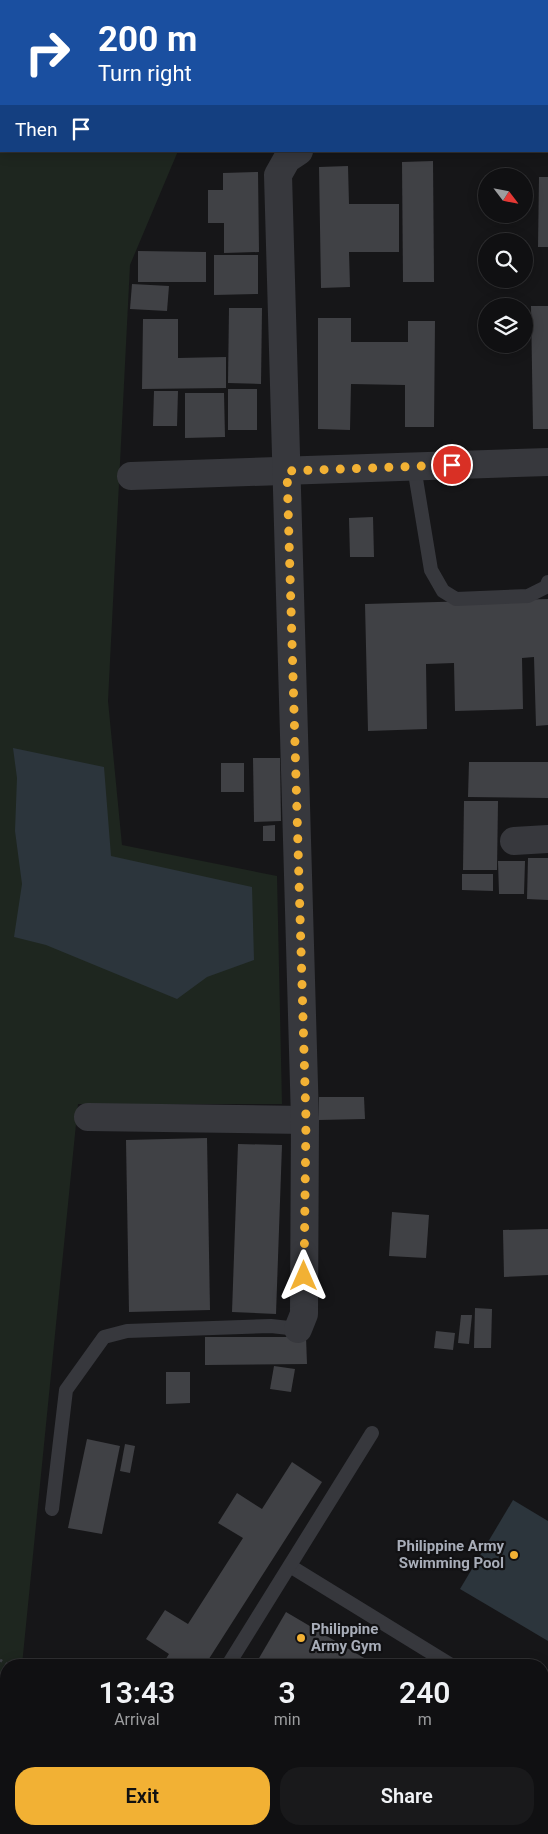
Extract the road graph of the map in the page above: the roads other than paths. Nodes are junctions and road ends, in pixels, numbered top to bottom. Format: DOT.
graph roads {
  1 [pos="298,152"];
  2 [pos="548,462"];
  3 [pos="414,467"];
  4 [pos="287,471"];
  5 [pos="131,476"];
  6 [pos="548,582"];
  7 [pos="548,839"];
  8 [pos="514,841"];
  9 [pos="88,1117"];
  10 [pos="306,1120"];
  11 [pos="298,1329"];
  12 [pos="372,1433"];
  13 [pos="52,1509"];
  14 [pos="290,1566"];
  15 [pos="232,1659"];
  16 [pos="441,1659"];
  1 -- 4 [label="street"];
  2 -- 3 [label="street"];
  3 -- 4 [label="street"];
  3 -- 6 [label="lane"];
  4 -- 5 [label="street"];
  4 -- 10 [label="street"];
  7 -- 8 [label="street"];
  9 -- 10 [label="street"];
  10 -- 11 [label="street"];
  11 -- 13 [label="lane"];
  12 -- 14 [label="lane"];
  14 -- 15 [label="lane"];
  14 -- 16 [label="lane"];
}
